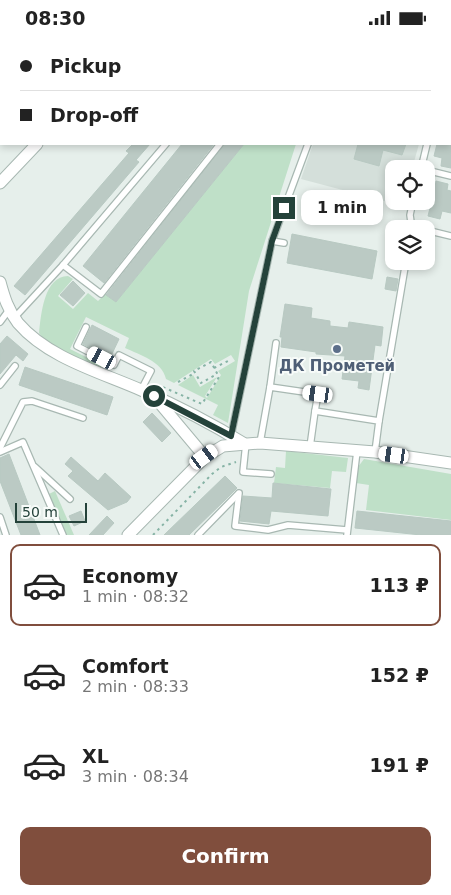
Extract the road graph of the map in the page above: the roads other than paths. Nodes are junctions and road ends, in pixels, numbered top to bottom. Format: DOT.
graph roads {
  1 [pos="36,145"];
  2 [pos="165,145"];
  3 [pos="219,145"];
  4 [pos="308,145"];
  5 [pos="427,145"];
  6 [pos="423,160"];
  7 [pos="435,173"];
  8 [pos="451,177"];
  9 [pos="0,183"];
  10 [pos="435,232"];
  11 [pos="451,236"];
  12 [pos="272,241"];
  13 [pos="284,243"];
  14 [pos="63,265"];
  15 [pos="404,270"];
  16 [pos="0,282"];
  17 [pos="12,313"];
  18 [pos="0,322"];
  19 [pos="86,327"];
  20 [pos="276,343"];
  21 [pos="15,366"];
  22 [pos="0,385"];
  23 [pos="270,387"];
  24 [pos="141,390"];
  25 [pos="156,391"];
  26 [pos="315,411"];
  27 [pos="83,418"];
  28 [pos="379,421"];
  29 [pos="231,436"];
  30 [pos="244,443"];
  31 [pos="260,443"];
  32 [pos="310,447"];
  33 [pos="0,450"];
  34 [pos="357,451"];
  35 [pos="375,452"];
  36 [pos="204,457"];
  37 [pos="451,463"];
  38 [pos="33,466"];
  39 [pos="271,473"];
  40 [pos="70,499"];
  41 [pos="0,517"];
  42 [pos="347,533"];
  43 [pos="6,535"];
  44 [pos="63,535"];
  45 [pos="129,535"];
  46 [pos="198,535"];
  1 -- 9 [label="street"];
  2 -- 14 [label="lane"];
  3 -- 14 [label="lane"];
  4 -- 12 [label="lane"];
  5 -- 6 [label="lane"];
  7 -- 8 [label="lane"];
  10 -- 11 [label="lane"];
  12 -- 13 [label="lane"];
  12 -- 29 [label="lane"];
  14 -- 17 [label="lane"];
  15 -- 28 [label="lane"];
  16 -- 17 [label="street"];
  17 -- 18 [label="lane"];
  17 -- 24 [label="street"];
  19 -- 24 [label="lane"];
  20 -- 23 [label="lane"];
  21 -- 22 [label="lane"];
  23 -- 26 [label="lane"];
  23 -- 31 [label="lane"];
  24 -- 25 [label="street"];
  25 -- 29 [label="street"];
  25 -- 36 [label="street"];
  26 -- 28 [label="lane"];
  26 -- 32 [label="lane"];
  27 -- 33 [label="lane"];
  28 -- 35 [label="lane"];
  29 -- 30 [label="street"];
  30 -- 31 [label="street"];
  30 -- 36 [label="street"];
  30 -- 39 [label="lane"];
  31 -- 32 [label="street"];
  32 -- 34 [label="street"];
  33 -- 38 [label="lane"];
  34 -- 35 [label="street"];
  34 -- 42 [label="lane"];
  35 -- 37 [label="street"];
  36 -- 45 [label="street"];
  38 -- 40 [label="lane"];
  38 -- 44 [label="lane"];
  41 -- 43 [label="lane"];
  42 -- 46 [label="lane"];
}
